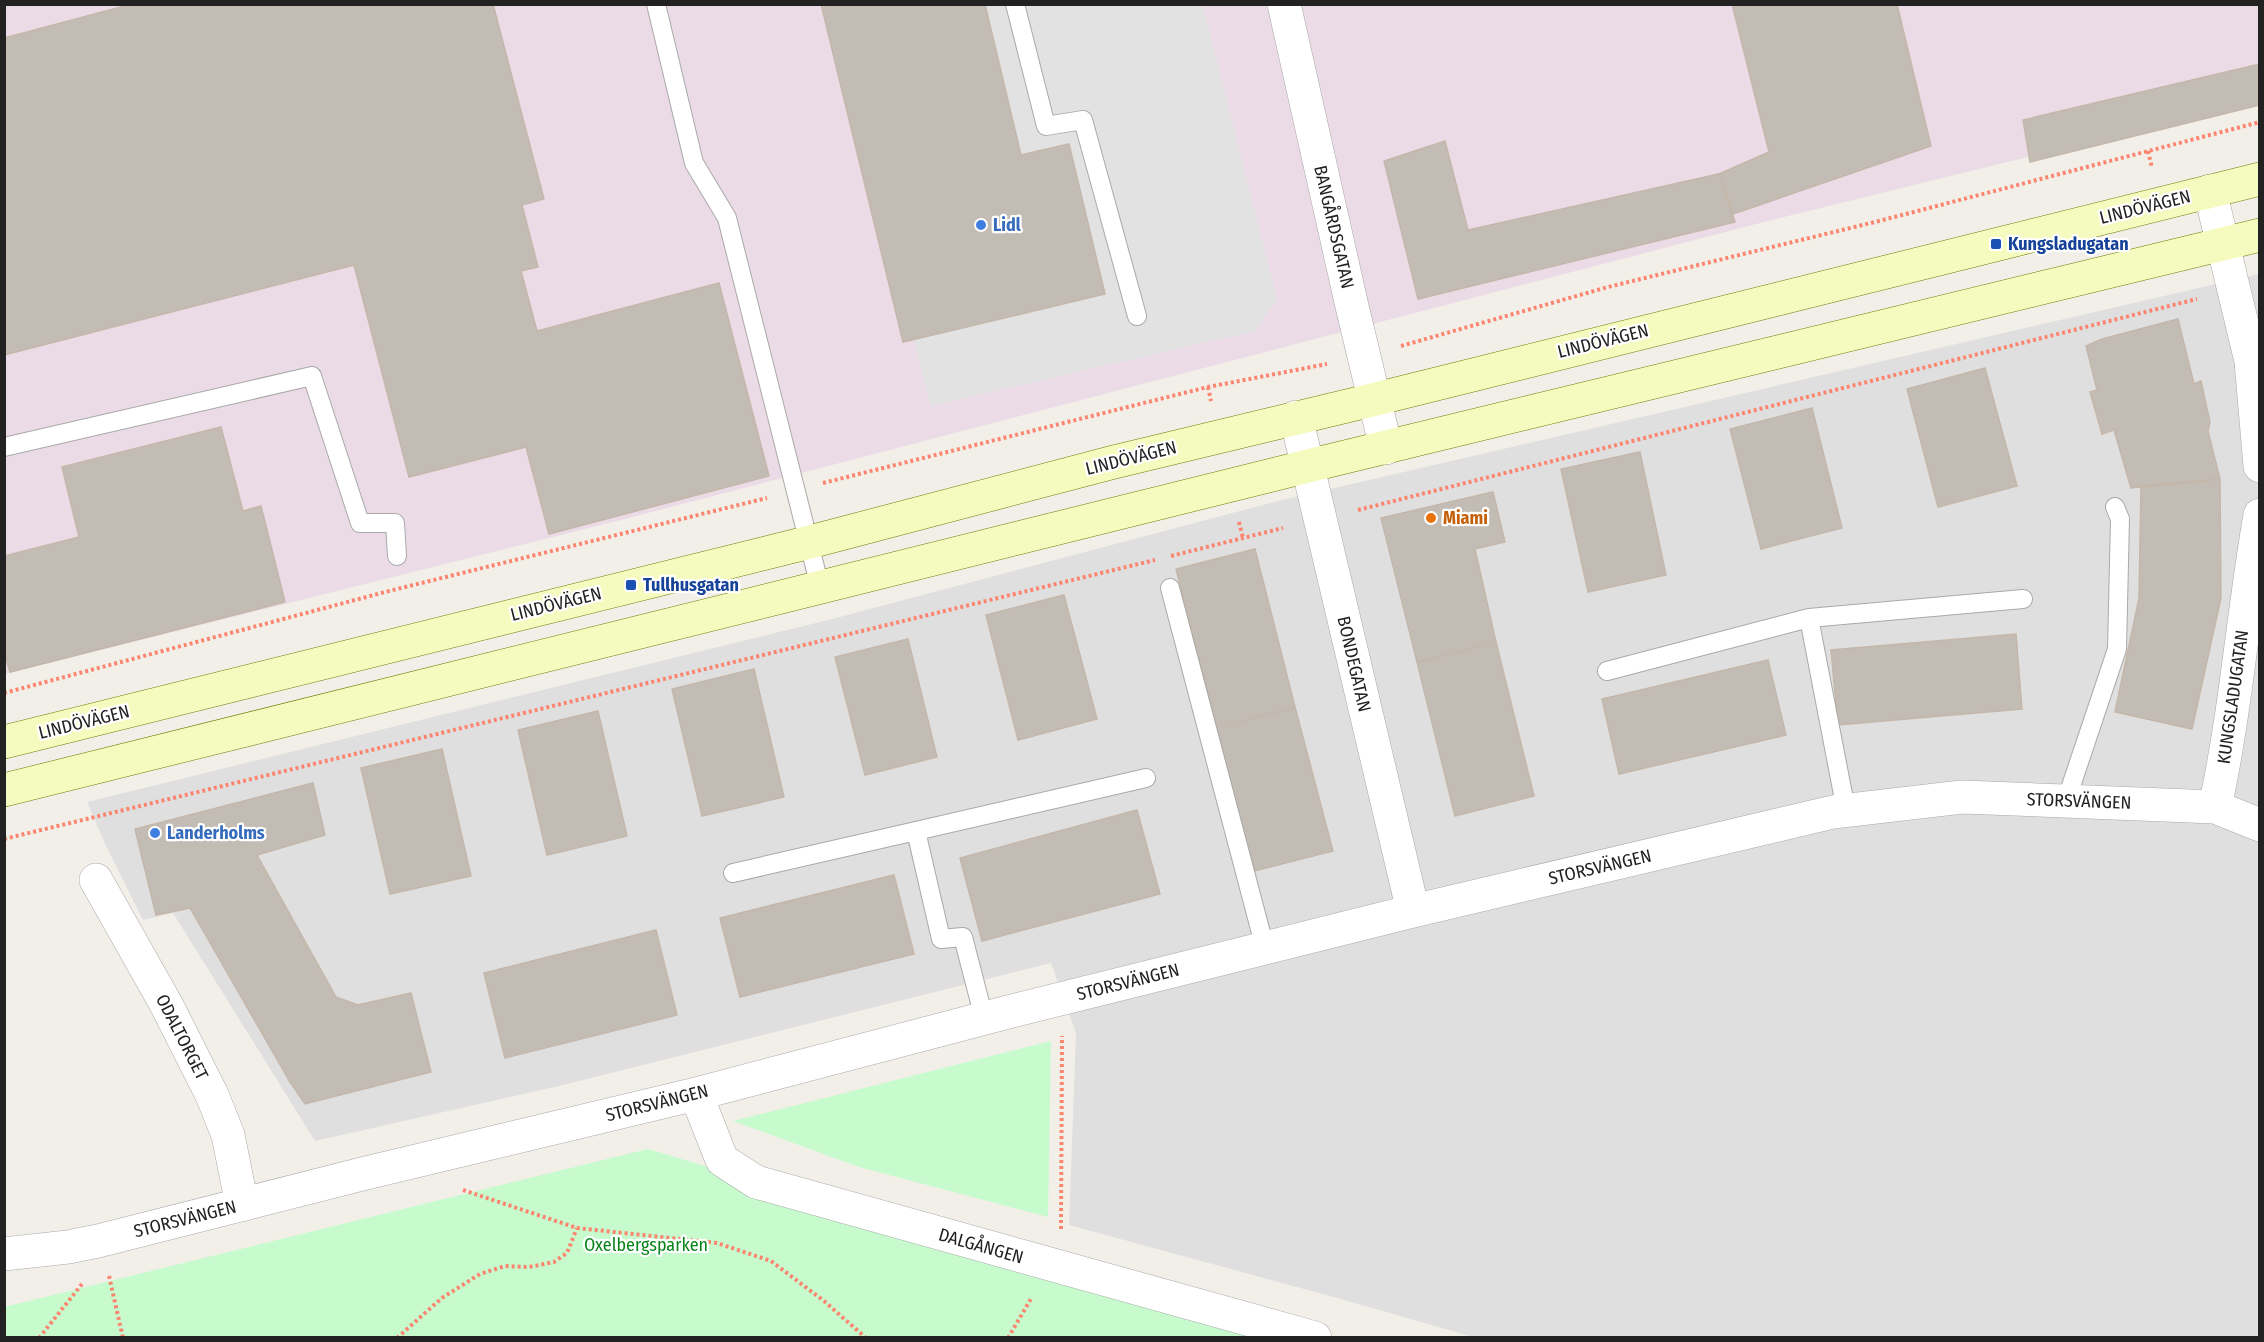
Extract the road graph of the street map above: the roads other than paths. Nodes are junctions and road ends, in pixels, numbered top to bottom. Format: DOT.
graph roads {
  1 [pos="656,4"];
  2 [pos="1014,4"];
  3 [pos="1284,4"];
  4 [pos="2259,178"];
  5 [pos="2210,191"];
  6 [pos="2259,235"];
  7 [pos="2223,244"];
  8 [pos="1137,316"];
  9 [pos="2257,394"];
  10 [pos="1376,399"];
  11 [pos="1296,417"];
  12 [pos="4,447"];
  13 [pos="1386,448"];
  14 [pos="1308,466"];
  15 [pos="2259,466"];
  16 [pos="2115,507"];
  17 [pos="2259,515"];
  18 [pos="810,542"];
  19 [pos="397,556"];
  20 [pos="820,587"];
  21 [pos="1170,588"];
  22 [pos="2023,599"];
  23 [pos="1809,618"];
  24 [pos="1606,671"];
  25 [pos="4,742"];
  26 [pos="1146,778"];
  27 [pos="4,790"];
  28 [pos="2066,801"];
  29 [pos="2215,807"];
  30 [pos="1846,810"];
  31 [pos="2259,825"];
  32 [pos="916,831"];
  33 [pos="733,873"];
  34 [pos="96,880"];
  35 [pos="1413,911"];
  36 [pos="1265,948"];
  37 [pos="984,1018"];
  38 [pos="696,1094"];
  39 [pos="242,1205"];
  40 [pos="4,1254"];
  41 [pos="1315,1338"];
  1 -- 18 [label="lane"];
  2 -- 8 [label="lane"];
  3 -- 10 [label="street, BANGÅRDSGATAN"];
  4 -- 5 [label="main road, LINDÖVÄGEN"];
  5 -- 7 [label="street"];
  5 -- 10 [label="main road, LINDÖVÄGEN"];
  6 -- 7 [label="main road"];
  7 -- 9 [label="street"];
  7 -- 13 [label="main road"];
  9 -- 15 [label="street"];
  10 -- 11 [label="main road, LINDÖVÄGEN"];
  10 -- 13 [label="street, BANGÅRDSGATAN"];
  11 -- 14 [label="street, BONDEGATAN"];
  11 -- 18 [label="main road, LINDÖVÄGEN"];
  12 -- 19 [label="lane"];
  13 -- 14 [label="main road"];
  14 -- 20 [label="main road"];
  14 -- 35 [label="street, BONDEGATAN"];
  16 -- 28 [label="lane"];
  17 -- 29 [label="street, KUNGSLADUGATAN"];
  18 -- 20 [label="lane"];
  18 -- 25 [label="main road, LINDÖVÄGEN"];
  20 -- 27 [label="main road"];
  21 -- 36 [label="lane"];
  22 -- 23 [label="lane"];
  23 -- 24 [label="lane"];
  23 -- 30 [label="lane"];
  26 -- 32 [label="lane"];
  28 -- 29 [label="street, STORSVÄNGEN"];
  28 -- 30 [label="street, STORSVÄNGEN"];
  29 -- 31 [label="street, STORSVÄNGEN"];
  30 -- 35 [label="street, STORSVÄNGEN"];
  32 -- 33 [label="lane"];
  32 -- 37 [label="lane"];
  34 -- 39 [label="street, ODALTORGET"];
  35 -- 36 [label="street, STORSVÄNGEN"];
  36 -- 37 [label="street, STORSVÄNGEN"];
  37 -- 38 [label="street, STORSVÄNGEN"];
  38 -- 39 [label="street, STORSVÄNGEN"];
  38 -- 41 [label="street, DALGÅNGEN"];
  39 -- 40 [label="street, STORSVÄNGEN"];
}
